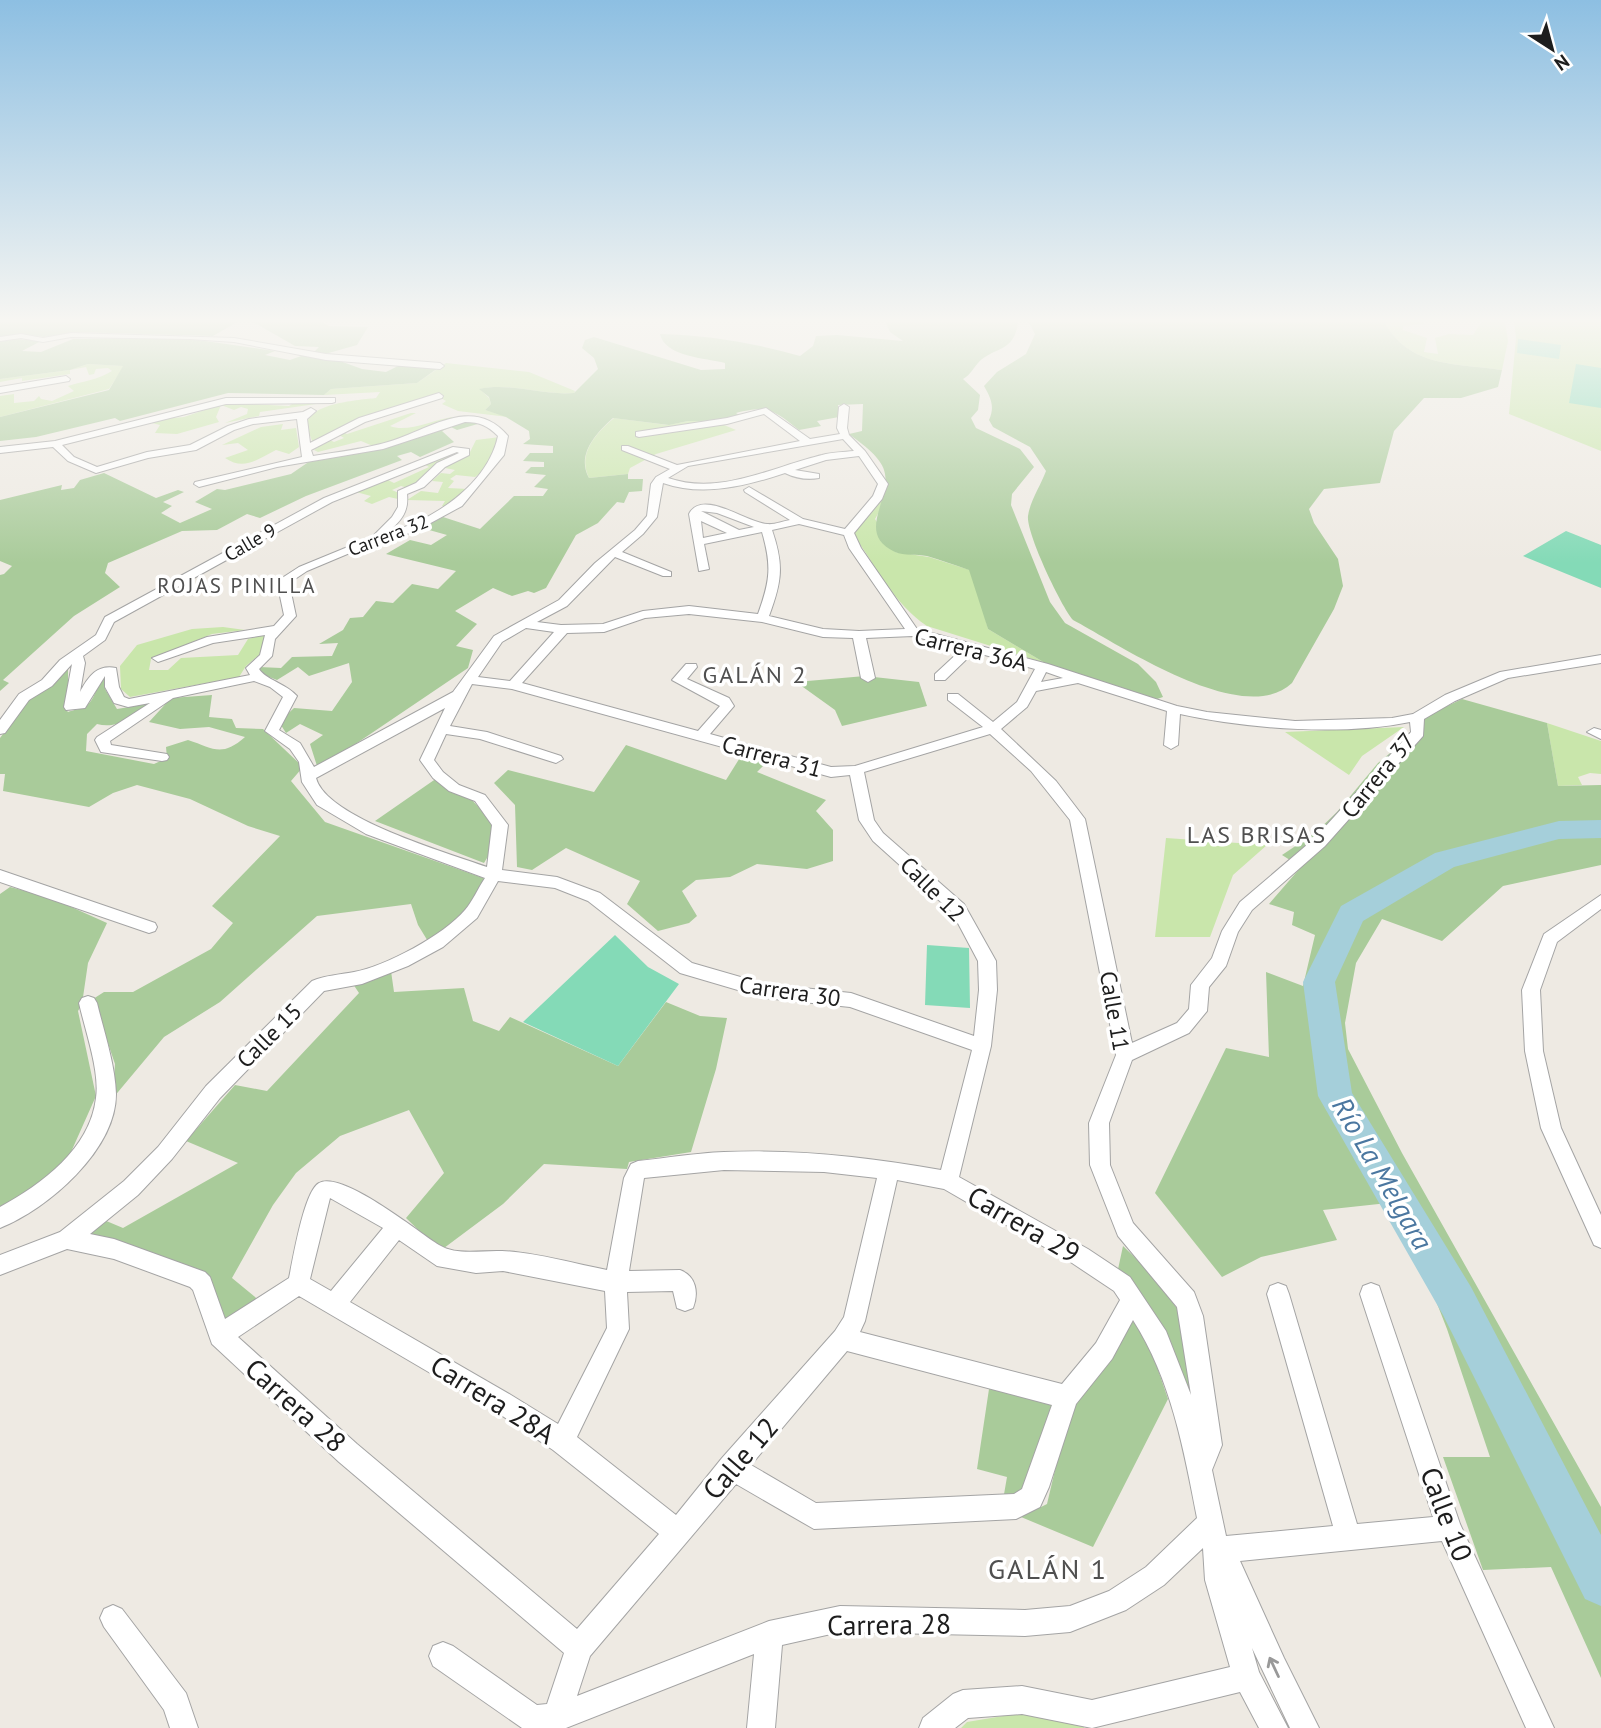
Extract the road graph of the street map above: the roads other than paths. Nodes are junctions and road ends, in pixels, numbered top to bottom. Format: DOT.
graph roads {
  1 [pos="223,402"];
  2 [pos="295,402"];
  3 [pos="421,402"];
  4 [pos="844,407"];
  5 [pos="305,415"];
  6 [pos="464,420"];
  7 [pos="410,425"];
  8 [pos="639,434"];
  9 [pos="845,436"];
  10 [pos="808,442"];
  11 [pos="55,444"];
  12 [pos="625,448"];
  13 [pos="0,450"];
  14 [pos="307,452"];
  15 [pos="862,453"];
  16 [pos="677,468"];
  17 [pos="787,470"];
  18 [pos="815,476"];
  19 [pos="660,479"];
  20 [pos="199,484"];
  21 [pos="748,490"];
  22 [pos="696,511"];
  23 [pos="799,521"];
  24 [pos="766,528"];
  25 [pos="739,534"];
  26 [pos="848,534"];
  27 [pos="372,540"];
  28 [pos="698,542"];
  29 [pos="614,553"];
  30 [pos="704,569"];
  31 [pos="667,574"];
  32 [pos="762,618"];
  33 [pos="522,624"];
  34 [pos="278,629"];
  35 [pos="561,629"];
  36 [pos="913,632"];
  37 [pos="859,635"];
  38 [pos="972,647"];
  39 [pos="76,654"];
  40 [pos="158,658"];
  41 [pos="1601,659"];
  42 [pos="691,667"];
  43 [pos="1043,667"];
  44 [pos="257,677"];
  45 [pos="940,677"];
  46 [pos="868,678"];
  47 [pos="1079,679"];
  48 [pos="471,680"];
  49 [pos="513,685"];
  50 [pos="1034,687"];
  51 [pos="171,695"];
  52 [pos="458,695"];
  53 [pos="953,697"];
  54 [pos="1174,709"];
  55 [pos="1417,717"];
  56 [pos="993,728"];
  57 [pos="442,729"];
  58 [pos="0,730"];
  59 [pos="700,737"];
  60 [pos="1171,745"];
  61 [pos="162,757"];
  62 [pos="556,759"];
  63 [pos="856,770"];
  64 [pos="307,776"];
  65 [pos="494,875"];
  66 [pos="4,882"];
  67 [pos="1601,901"];
  68 [pos="149,927"];
  69 [pos="88,1003"];
  70 [pos="982,1046"];
  71 [pos="1125,1055"];
  72 [pos="889,1170"];
  73 [pos="947,1181"];
  74 [pos="0,1218"];
  75 [pos="397,1227"];
  76 [pos="1601,1238"];
  77 [pos="67,1239"];
  78 [pos="0,1265"];
  79 [pos="616,1282"];
  80 [pos="298,1284"];
  81 [pos="1278,1294"];
  82 [pos="1371,1294"];
  83 [pos="1133,1298"];
  84 [pos="685,1300"];
  85 [pos="335,1304"];
  86 [pos="220,1336"];
  87 [pos="843,1339"];
  88 [pos="1066,1397"];
  89 [pos="562,1441"];
  90 [pos="732,1467"];
  91 [pos="1200,1470"];
  92 [pos="1449,1528"];
  93 [pos="677,1532"];
  94 [pos="1212,1537"];
  95 [pos="1349,1539"];
  96 [pos="113,1618"];
  97 [pos="769,1634"];
  98 [pos="579,1648"];
  99 [pos="443,1656"];
  100 [pos="1247,1676"];
  101 [pos="1092,1721"];
  102 [pos="554,1723"];
  103 [pos="184,1728"];
  104 [pos="761,1728"];
  105 [pos="933,1728"];
  106 [pos="1274,1728"];
  107 [pos="1305,1728"];
  108 [pos="1540,1728"];
  1 -- 11 [label="street"];
  2 -- 5 [label="street"];
  3 -- 14 [label="street"];
  4 -- 9 [label="street"];
  5 -- 11 [label="street"];
  5 -- 14 [label="street"];
  6 -- 7 [label="street"];
  6 -- 14 [label="street, Carrera 32"];
  6 -- 27 [label="street, Carrera 32"];
  8 -- 10 [label="street"];
  9 -- 10 [label="street"];
  9 -- 15 [label="street"];
  10 -- 16 [label="street"];
  11 -- 13 [label="street"];
  12 -- 16 [label="street"];
  14 -- 20 [label="street"];
  15 -- 17 [label="street"];
  15 -- 26 [label="street"];
  16 -- 19 [label="street"];
  17 -- 18 [label="street"];
  17 -- 19 [label="street"];
  19 -- 29 [label="street"];
  21 -- 23 [label="street"];
  22 -- 24 [label="street"];
  22 -- 25 [label="street"];
  22 -- 28 [label="street"];
  23 -- 24 [label="street"];
  23 -- 26 [label="street"];
  24 -- 25 [label="street"];
  24 -- 32 [label="street"];
  25 -- 28 [label="street"];
  26 -- 36 [label="street"];
  27 -- 34 [label="street, Carrera 32"];
  27 -- 39 [label="street, Calle 9"];
  28 -- 30 [label="street"];
  29 -- 31 [label="street"];
  29 -- 33 [label="street"];
  32 -- 35 [label="street, Carrera 36A"];
  32 -- 37 [label="street, Carrera 36A"];
  33 -- 35 [label="street, Carrera 36A"];
  33 -- 48 [label="street"];
  34 -- 40 [label="street"];
  34 -- 44 [label="street, Carrera 32"];
  35 -- 49 [label="street"];
  36 -- 37 [label="street, Carrera 36A"];
  36 -- 38 [label="street, Carrera 36A"];
  37 -- 46 [label="street"];
  38 -- 43 [label="street, Carrera 36A"];
  38 -- 45 [label="street"];
  39 -- 51 [label="street"];
  39 -- 58 [label="street, Calle 9"];
  41 -- 55 [label="street, Carrera 37"];
  42 -- 59 [label="street"];
  43 -- 47 [label="street, Carrera 36A"];
  43 -- 50 [label="street, Carrera 31"];
  44 -- 51 [label="street"];
  44 -- 64 [label="street"];
  47 -- 50 [label="street"];
  47 -- 54 [label="street, Carrera 36A"];
  48 -- 49 [label="street, Carrera 31"];
  48 -- 52 [label="street"];
  49 -- 59 [label="street, Carrera 31"];
  50 -- 56 [label="street, Carrera 31"];
  51 -- 61 [label="street"];
  52 -- 57 [label="street"];
  52 -- 64 [label="street"];
  53 -- 56 [label="street, Calle 11"];
  54 -- 55 [label="street, Carrera 36A"];
  54 -- 60 [label="street"];
  55 -- 71 [label="street, Carrera 37"];
  56 -- 63 [label="street, Carrera 31"];
  56 -- 71 [label="street, Calle 11"];
  57 -- 62 [label="street"];
  57 -- 65 [label="street"];
  59 -- 63 [label="street, Carrera 31"];
  63 -- 70 [label="street, Calle 12"];
  64 -- 65 [label="street, Carrera 30"];
  65 -- 70 [label="street, Carrera 30"];
  65 -- 77 [label="street, Calle 15"];
  66 -- 68 [label="street"];
  67 -- 76 [label="street"];
  69 -- 74 [label="street"];
  70 -- 73 [label="street, Calle 12"];
  71 -- 91 [label="street, Calle 11"];
  72 -- 73 [label="street, Carrera 29"];
  72 -- 79 [label="street, Carrera 29"];
  72 -- 87 [label="street, Calle 12"];
  73 -- 83 [label="street, Carrera 29"];
  75 -- 79 [label="street"];
  75 -- 80 [label="street"];
  75 -- 85 [label="street"];
  77 -- 78 [label="street"];
  77 -- 86 [label="street, Carrera 28"];
  79 -- 84 [label="street"];
  79 -- 89 [label="street"];
  80 -- 85 [label="street, Carrera 28A"];
  80 -- 86 [label="street"];
  81 -- 95 [label="street"];
  82 -- 92 [label="street, Calle 10"];
  83 -- 88 [label="street"];
  83 -- 91 [label="street, Carrera 29"];
  85 -- 89 [label="street, Carrera 28A"];
  86 -- 98 [label="street, Carrera 28"];
  87 -- 88 [label="street"];
  87 -- 90 [label="street, Calle 12"];
  88 -- 90 [label="street"];
  89 -- 93 [label="street, Carrera 28A"];
  90 -- 93 [label="street, Calle 12"];
  91 -- 94 [label="street, Carrera 29"];
  92 -- 95 [label="street"];
  92 -- 108 [label="street, Calle 10"];
  93 -- 98 [label="street, Calle 12"];
  94 -- 95 [label="street"];
  94 -- 97 [label="street, Carrera 28"];
  94 -- 100 [label="street"];
  107 -- 94 [label="street, one-way"];
  96 -- 103 [label="street"];
  97 -- 102 [label="street, Carrera 28"];
  97 -- 104 [label="street"];
  98 -- 102 [label="street, Calle 12"];
  99 -- 102 [label="street"];
  100 -- 101 [label="street"];
  100 -- 106 [label="street"];
  101 -- 105 [label="street"];
}
